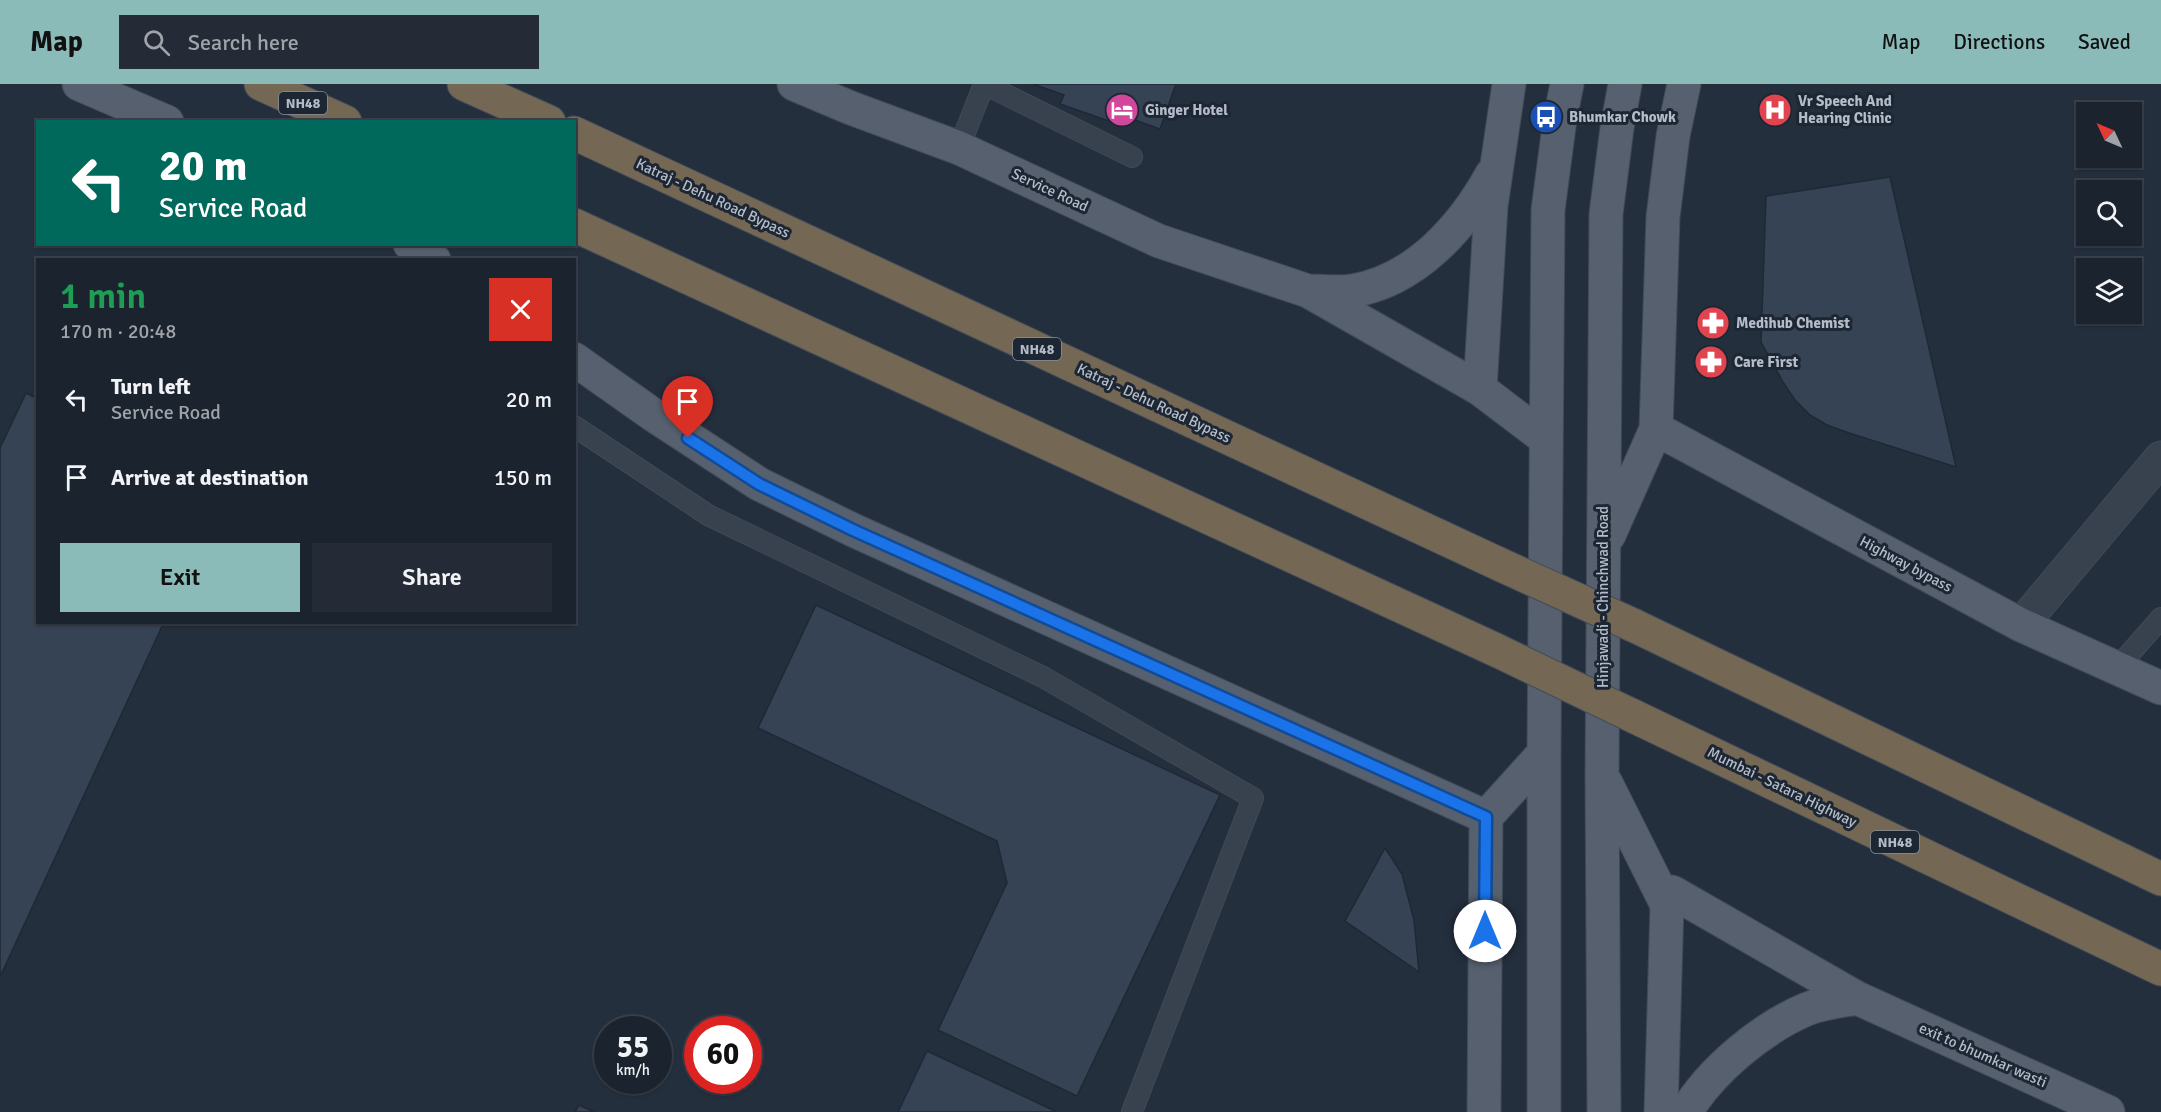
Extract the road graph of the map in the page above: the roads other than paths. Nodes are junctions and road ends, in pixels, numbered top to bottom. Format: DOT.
graph roads {
  1 [pos="79,84"];
  2 [pos="261,84"];
  3 [pos="464,84"];
  4 [pos="794,84"];
  5 [pos="984,84"];
  6 [pos="1509,84"];
  7 [pos="1567,84"];
  8 [pos="1625,84"];
  9 [pos="1684,84"];
  10 [pos="162,120"];
  11 [pos="341,120"];
  12 [pos="545,120"];
  13 [pos="576,135"];
  14 [pos="959,148"];
  15 [pos="1132,157"];
  16 [pos="1497,165"];
  17 [pos="576,226"];
  18 [pos="413,246"];
  19 [pos="431,258"];
  20 [pos="1308,291"];
  21 [pos="576,360"];
  22 [pos="1480,389"];
  23 [pos="576,427"];
  24 [pos="1656,429"];
  25 [pos="1546,439"];
  26 [pos="2161,458"];
  27 [pos="1604,546"];
  28 [pos="2161,618"];
  29 [pos="2021,625"];
  30 [pos="2117,668"];
  31 [pos="2161,688"];
  32 [pos="1544,753"];
  33 [pos="1602,776"];
  34 [pos="1486,817"];
  35 [pos="2161,879"];
  36 [pos="1672,892"];
  37 [pos="2161,969"];
  38 [pos="1857,998"];
  39 [pos="1132,1112"];
  40 [pos="1484,1112"];
  41 [pos="1544,1112"];
  42 [pos="1604,1112"];
  43 [pos="1661,1112"];
  44 [pos="1686,1112"];
  45 [pos="2108,1112"];
  1 -- 10 [label="main road"];
  2 -- 11 [label="highway, NH48"];
  3 -- 12 [label="highway"];
  4 -- 14 [label="main road, Service Road"];
  5 -- 14 [label="lane"];
  5 -- 15 [label="lane"];
  6 -- 16 [label="main road"];
  7 -- 25 [label="main road"];
  8 -- 27 [label="main road, Hinjawadi - Chinchwad Road"];
  9 -- 24 [label="main road"];
  13 -- 35 [label="highway, Katraj - Dehu Road Bypass / NH48, bridge"];
  14 -- 20 [label="main road, Service Road"];
  16 -- 20 [label="main road"];
  16 -- 22 [label="main road"];
  17 -- 37 [label="highway, Mumbai - Satara Highway / NH48, bridge"];
  18 -- 19 [label="main road"];
  20 -- 22 [label="main road"];
  21 -- 34 [label="main road"];
  22 -- 25 [label="main road"];
  23 -- 39 [label="lane"];
  24 -- 27 [label="main road"];
  24 -- 29 [label="main road, Highway bypass"];
  25 -- 32 [label="main road"];
  26 -- 29 [label="street"];
  27 -- 33 [label="main road, Hinjawadi - Chinchwad Road"];
  28 -- 30 [label="lane"];
  29 -- 30 [label="main road, Highway bypass"];
  30 -- 31 [label="main road, Highway bypass"];
  32 -- 34 [label="main road"];
  32 -- 41 [label="main road"];
  33 -- 42 [label="main road, Hinjawadi - Chinchwad Road"];
  33 -- 43 [label="main road"];
  34 -- 40 [label="main road"];
  36 -- 38 [label="main road, exit to bhumkar wasti"];
  38 -- 44 [label="main road"];
  38 -- 45 [label="main road, exit to bhumkar wasti"];
}
